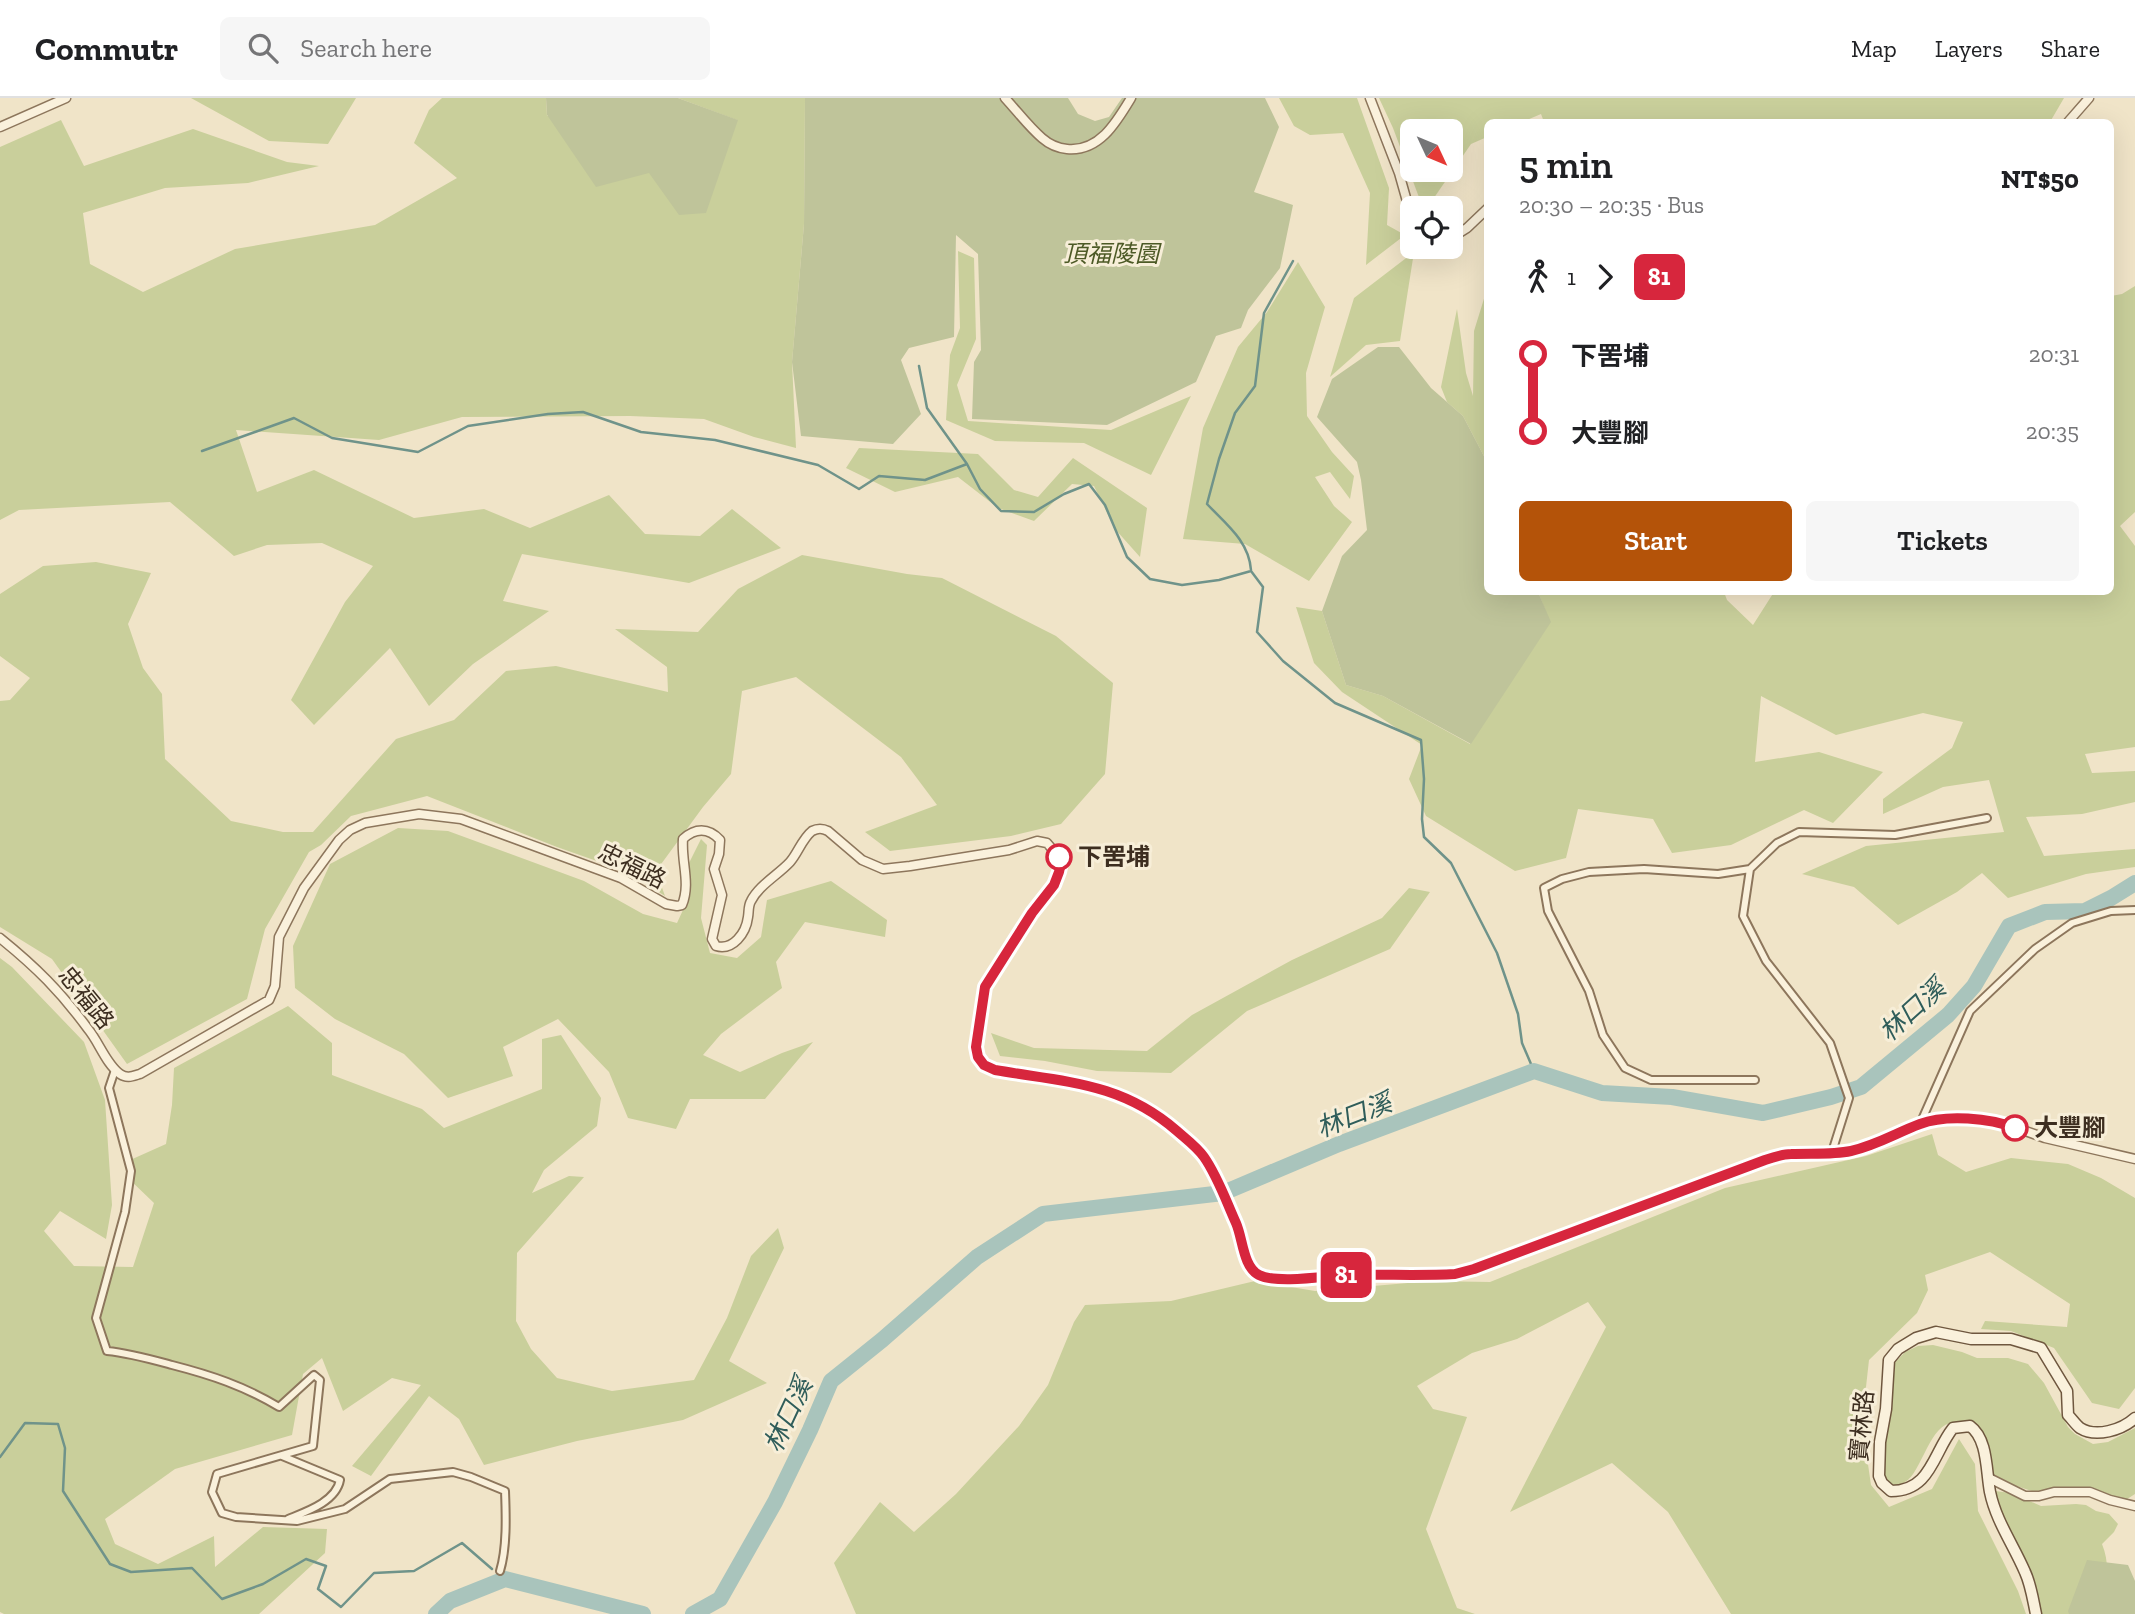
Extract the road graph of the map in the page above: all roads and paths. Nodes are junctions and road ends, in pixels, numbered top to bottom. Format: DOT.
graph roads {
  1 [pos="66,98"];
  2 [pos="1005,98"];
  3 [pos="1130,98"];
  4 [pos="1370,98"];
  5 [pos="2089,98"];
  6 [pos="2071,119"];
  7 [pos="0,127"];
  8 [pos="1406,196"];
  9 [pos="1484,212"];
  10 [pos="1463,230"];
  11 [pos="1987,818"];
  12 [pos="1750,869"];
  13 [pos="2135,911"];
  14 [pos="0,938"];
  15 [pos="115,1070"];
  16 [pos="1755,1080"];
  17 [pos="1920,1124"];
  18 [pos="1832,1152"];
  19 [pos="2135,1159"];
  20 [pos="2135,1418"];
  21 [pos="282,1456"];
  22 [pos="1989,1478"];
  23 [pos="2135,1506"];
  24 [pos="287,1520"];
  25 [pos="500,1572"];
  26 [pos="2036,1614"];
  1 -- 7 [label="street"];
  2 -- 3 [label="street"];
  4 -- 8 [label="street"];
  5 -- 6 [label="street"];
  9 -- 10 [label="street"];
  11 -- 12 [label="street"];
  12 -- 16 [label="street"];
  12 -- 18 [label="street"];
  13 -- 17 [label="street"];
  14 -- 15 [label="street, 忠福路"];
  15 -- 18 [label="street, 忠福路"];
  15 -- 21 [label="street"];
  17 -- 18 [label="street"];
  17 -- 19 [label="street"];
  20 -- 22 [label="main road, 寶林路"];
  21 -- 24 [label="street"];
  21 -- 24 [label="street"];
  22 -- 23 [label="street"];
  22 -- 26 [label="main road, 寶林路"];
  24 -- 25 [label="street"];
}
